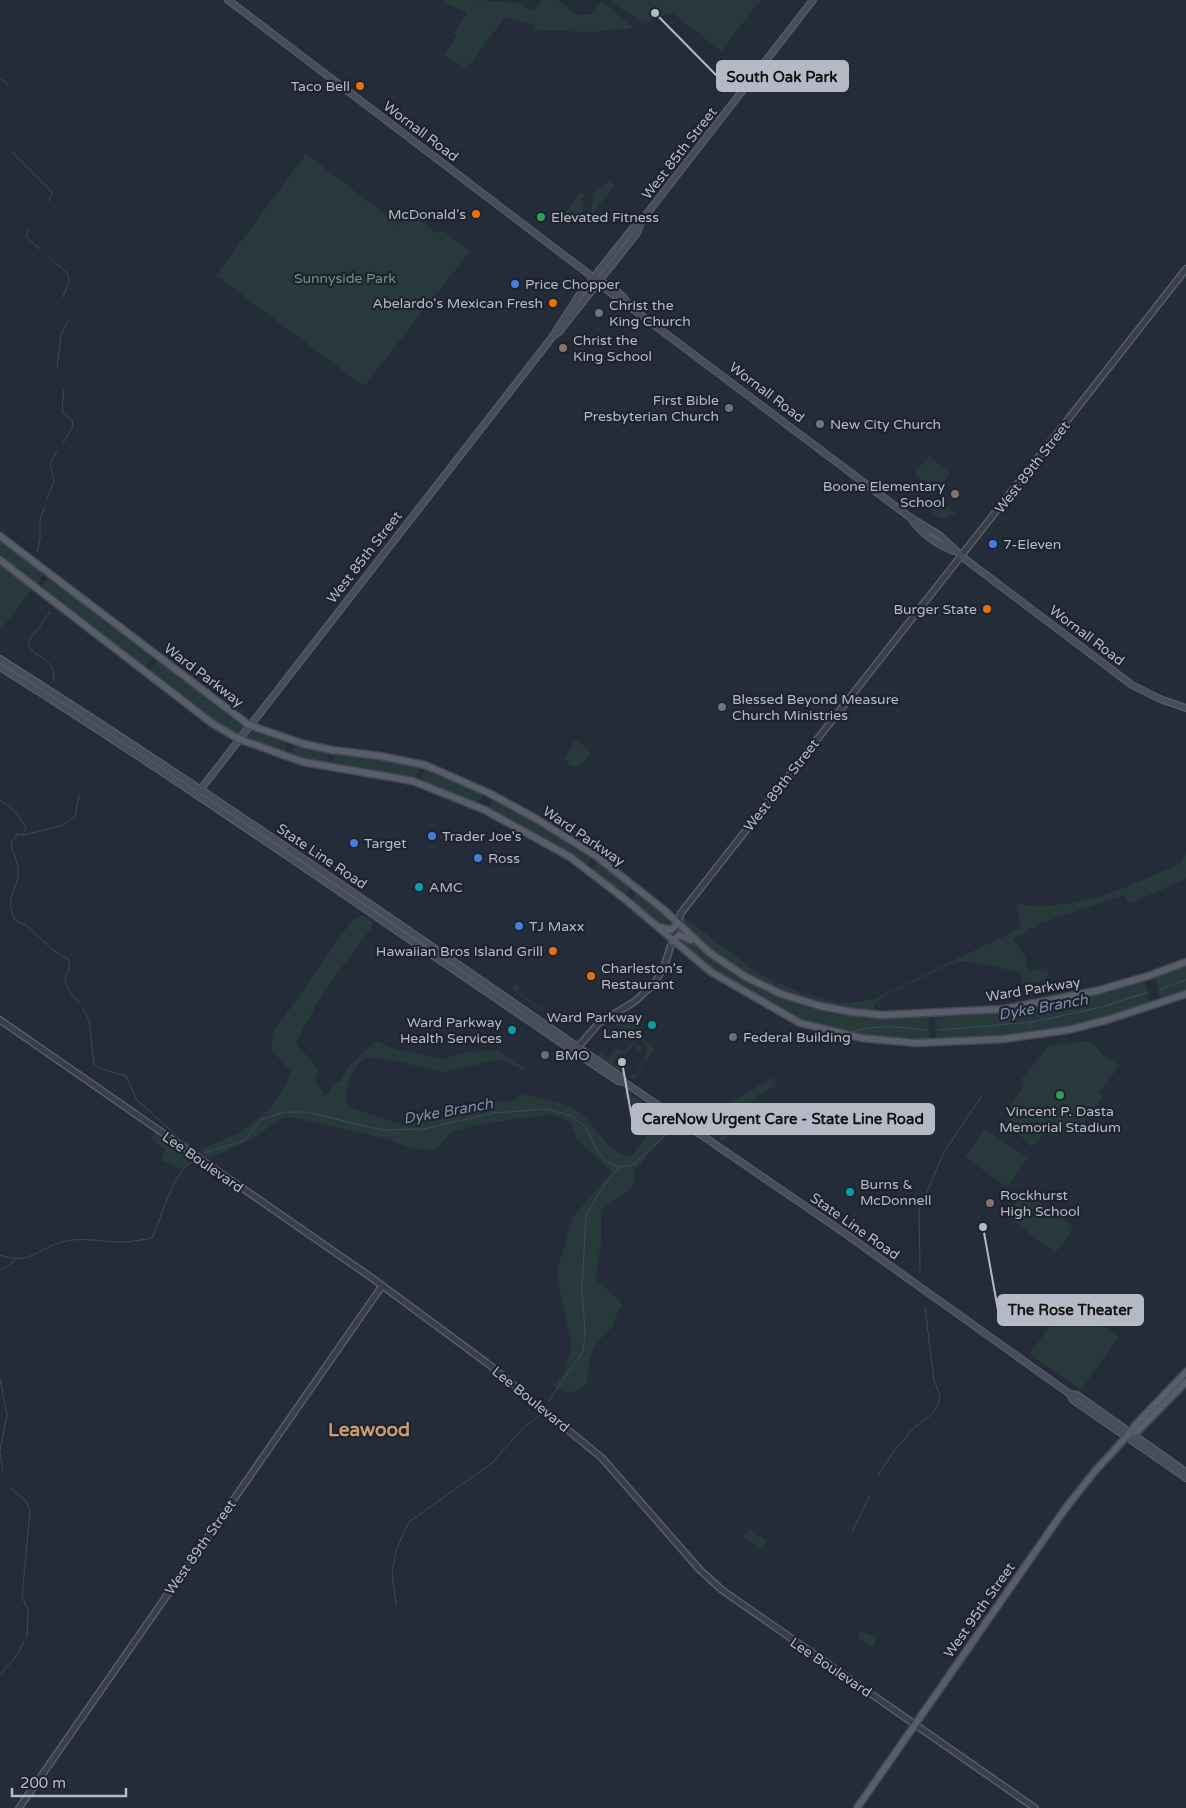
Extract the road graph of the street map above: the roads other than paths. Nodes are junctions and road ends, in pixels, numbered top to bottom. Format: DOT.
graph roads {
  1 [pos="228,0"];
  2 [pos="813,0"];
  3 [pos="1186,270"];
  4 [pos="596,280"];
  5 [pos="0,536"];
  6 [pos="958,553"];
  7 [pos="0,560"];
  8 [pos="0,659"];
  9 [pos="0,667"];
  10 [pos="1186,708"];
  11 [pos="250,725"];
  12 [pos="239,739"];
  13 [pos="199,792"];
  14 [pos="678,923"];
  15 [pos="658,927"];
  16 [pos="672,942"];
  17 [pos="710,953"];
  18 [pos="1186,962"];
  19 [pos="1186,994"];
  20 [pos="0,1020"];
  21 [pos="578,1047"];
  22 [pos="624,1082"];
  23 [pos="382,1286"];
  24 [pos="1186,1372"];
  25 [pos="1186,1382"];
  26 [pos="1146,1422"];
  27 [pos="1128,1435"];
  28 [pos="1144,1443"];
  29 [pos="1186,1472"];
  30 [pos="1186,1478"];
  31 [pos="914,1724"];
  32 [pos="20,1808"];
  33 [pos="857,1808"];
  34 [pos="1035,1808"];
  1 -- 4 [label="main road, Wornall Road"];
  2 -- 4 [label="main road, West 85th Street"];
  3 -- 6 [label="street, West 89th Street"];
  4 -- 6 [label="main road, Wornall Road"];
  4 -- 11 [label="main road, West 85th Street"];
  5 -- 11 [label="main road, Ward Parkway"];
  6 -- 10 [label="main road, Wornall Road"];
  6 -- 14 [label="street, West 89th Street"];
  7 -- 12 [label="main road, Ward Parkway"];
  8 -- 13 [label="main road, State Line Road"];
  9 -- 13 [label="main road, State Line Road"];
  11 -- 12 [label="main road, West 85th Street"];
  11 -- 14 [label="main road, Ward Parkway"];
  12 -- 13 [label="main road, West 85th Street"];
  12 -- 15 [label="main road, Ward Parkway"];
  13 -- 21 [label="main road, State Line Road"];
  13 -- 22 [label="main road, State Line Road"];
  14 -- 15 [label="main road"];
  14 -- 16 [label="street, West 89th Street"];
  14 -- 17 [label="main road, Ward Parkway"];
  15 -- 16 [label="main road, Ward Parkway"];
  16 -- 17 [label="main road"];
  16 -- 19 [label="main road, Ward Parkway"];
  16 -- 21 [label="street, West 89th Street"];
  17 -- 18 [label="main road, Ward Parkway"];
  20 -- 23 [label="street, Lee Boulevard"];
  21 -- 22 [label="main road, State Line Road"];
  22 -- 27 [label="main road, State Line Road"];
  23 -- 31 [label="street, Lee Boulevard"];
  23 -- 32 [label="street, West 89th Street"];
  24 -- 27 [label="main road"];
  25 -- 26 [label="main road"];
  26 -- 27 [label="main road"];
  26 -- 28 [label="main road"];
  27 -- 28 [label="main road, State Line Road"];
  27 -- 30 [label="main road, State Line Road"];
  27 -- 31 [label="main road, West 95th Street"];
  28 -- 29 [label="main road, State Line Road"];
  31 -- 33 [label="main road, West 95th Street"];
  31 -- 34 [label="street, Lee Boulevard"];
}
